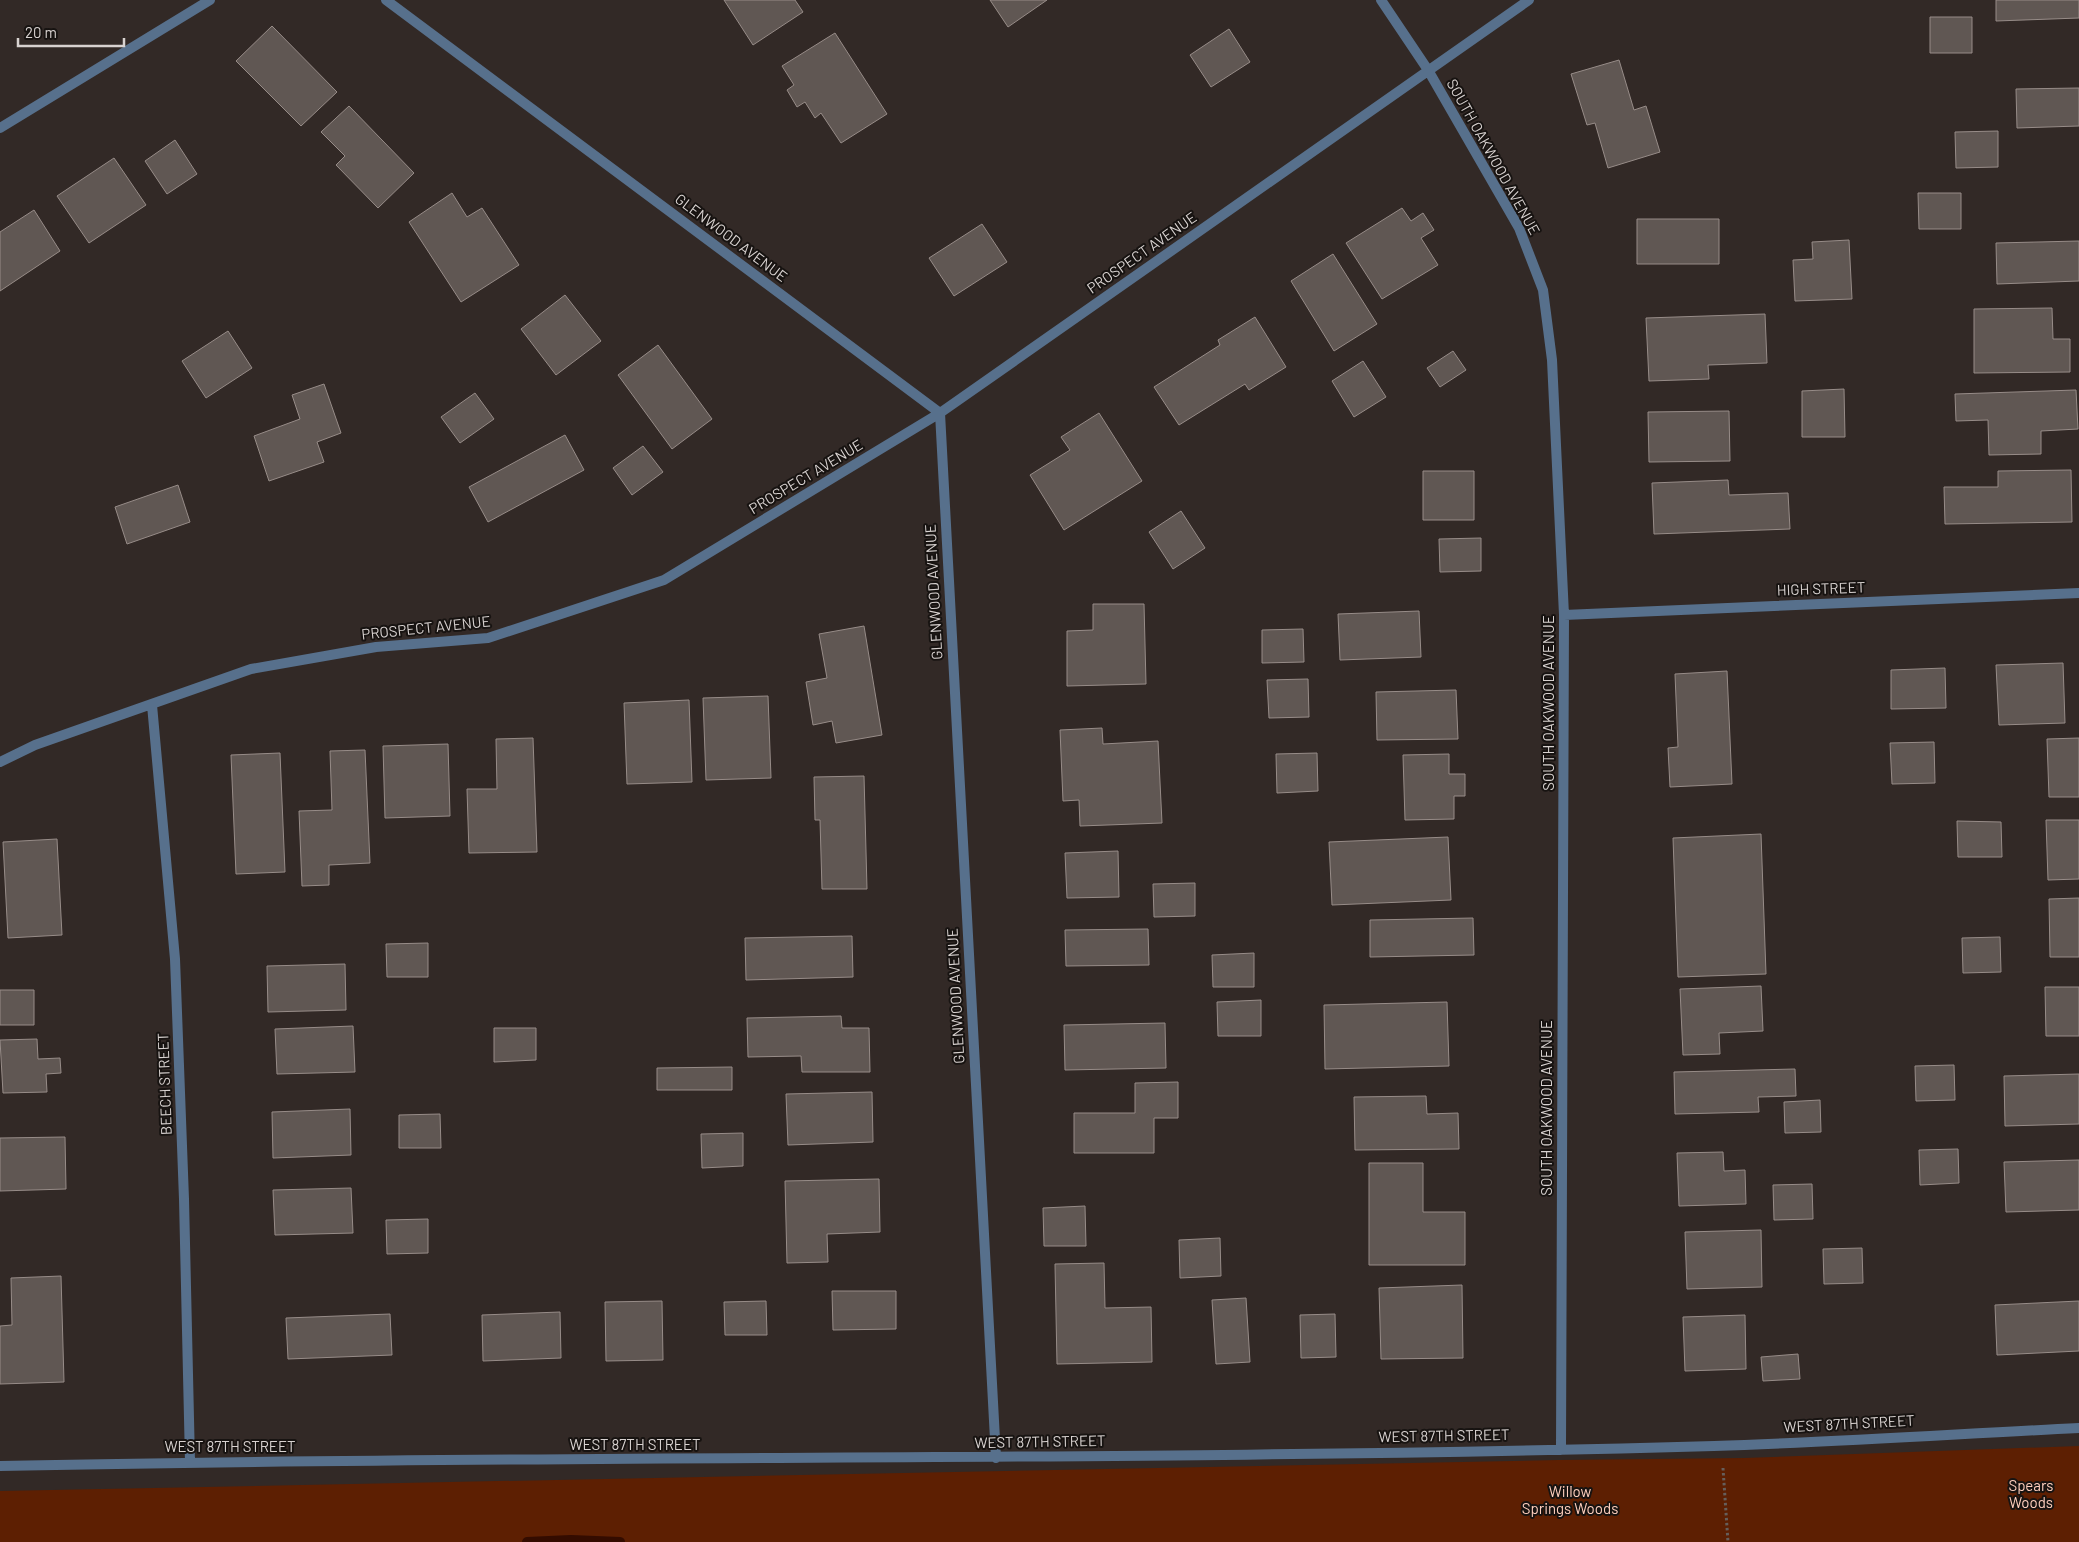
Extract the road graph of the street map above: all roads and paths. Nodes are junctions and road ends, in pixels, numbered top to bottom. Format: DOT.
graph roads {
  1 [pos="210,0"];
  2 [pos="386,0"];
  3 [pos="1381,0"];
  4 [pos="1529,0"];
  5 [pos="1428,70"];
  6 [pos="0,128"];
  7 [pos="940,413"];
  8 [pos="2079,593"];
  9 [pos="1564,615"];
  10 [pos="152,705"];
  11 [pos="0,762"];
  12 [pos="2079,1428"];
  13 [pos="1722,1445"];
  14 [pos="1561,1450"];
  15 [pos="996,1458"];
  16 [pos="190,1462"];
  17 [pos="0,1466"];
  18 [pos="1728,1542"];
  1 -- 6 [label="street"];
  2 -- 7 [label="street, GLENWOOD AVENUE"];
  3 -- 5 [label="street, SOUTH OAKWOOD AVENUE"];
  4 -- 5 [label="street, PROSPECT AVENUE"];
  5 -- 7 [label="street, PROSPECT AVENUE"];
  5 -- 9 [label="street, SOUTH OAKWOOD AVENUE"];
  7 -- 10 [label="street, PROSPECT AVENUE"];
  7 -- 15 [label="street, GLENWOOD AVENUE"];
  8 -- 9 [label="street, HIGH STREET"];
  9 -- 14 [label="street, SOUTH OAKWOOD AVENUE"];
  10 -- 11 [label="street, PROSPECT AVENUE"];
  10 -- 16 [label="street, BEECH STREET"];
  12 -- 13 [label="street, WEST 87TH STREET"];
  13 -- 14 [label="street, WEST 87TH STREET"];
  13 -- 18 [label="path"];
  14 -- 15 [label="street, WEST 87TH STREET"];
  15 -- 16 [label="street, WEST 87TH STREET"];
  16 -- 17 [label="street, WEST 87TH STREET"];
}
